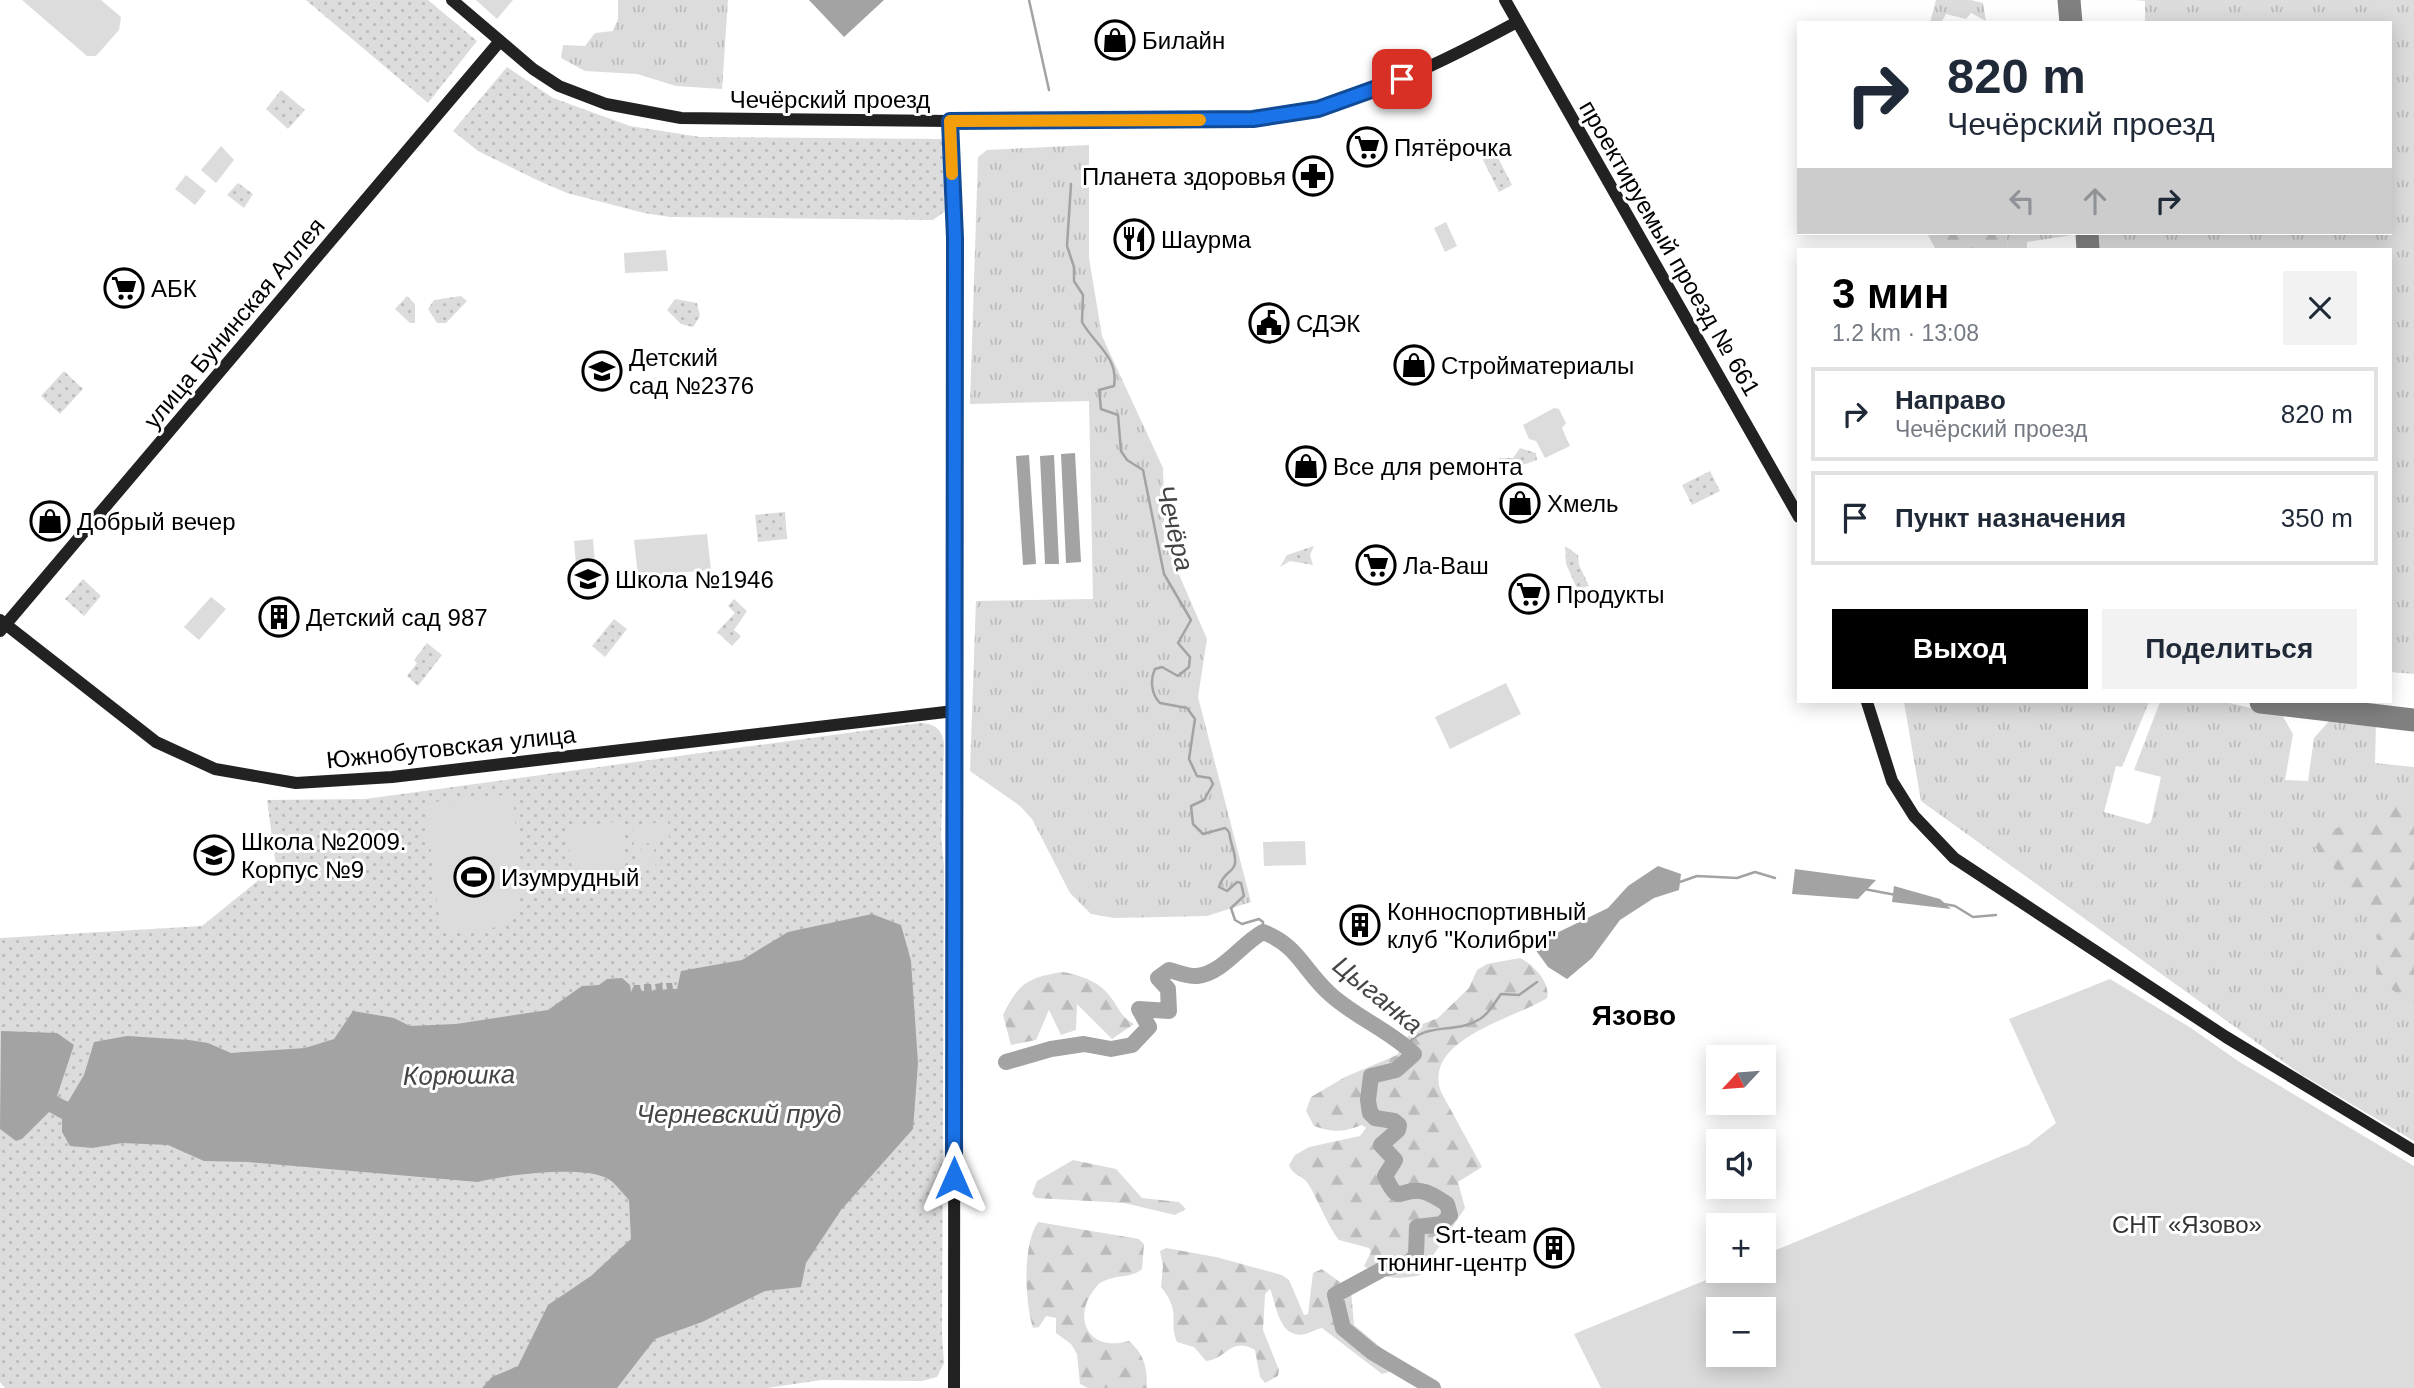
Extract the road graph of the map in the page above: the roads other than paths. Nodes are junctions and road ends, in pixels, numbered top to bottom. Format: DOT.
graph roads {
  1 [pos="452,0"];
  2 [pos="1505,0"];
  3 [pos="1517,22"];
  4 [pos="500,41"];
  5 [pos="950,121"];
  6 [pos="1797,513"];
  7 [pos="2,625"];
  8 [pos="1867,703"];
  9 [pos="954,711"];
  10 [pos="2414,1151"];
  11 [pos="954,1388"];
  1 -- 4 [label="street, Чечёрский проезд"];
  2 -- 3 [label="street, проектируемый проезд № 661"];
  3 -- 5 [label="street, Чечёрский проезд"];
  3 -- 6 [label="street, проектируемый проезд № 661"];
  4 -- 5 [label="street, Чечёрский проезд"];
  4 -- 7 [label="street, улица Бунинская Аллея"];
  5 -- 9 [label="street"];
  7 -- 9 [label="street, Южнобутовская улица"];
  8 -- 10 [label="street"];
  9 -- 11 [label="street"];
}
